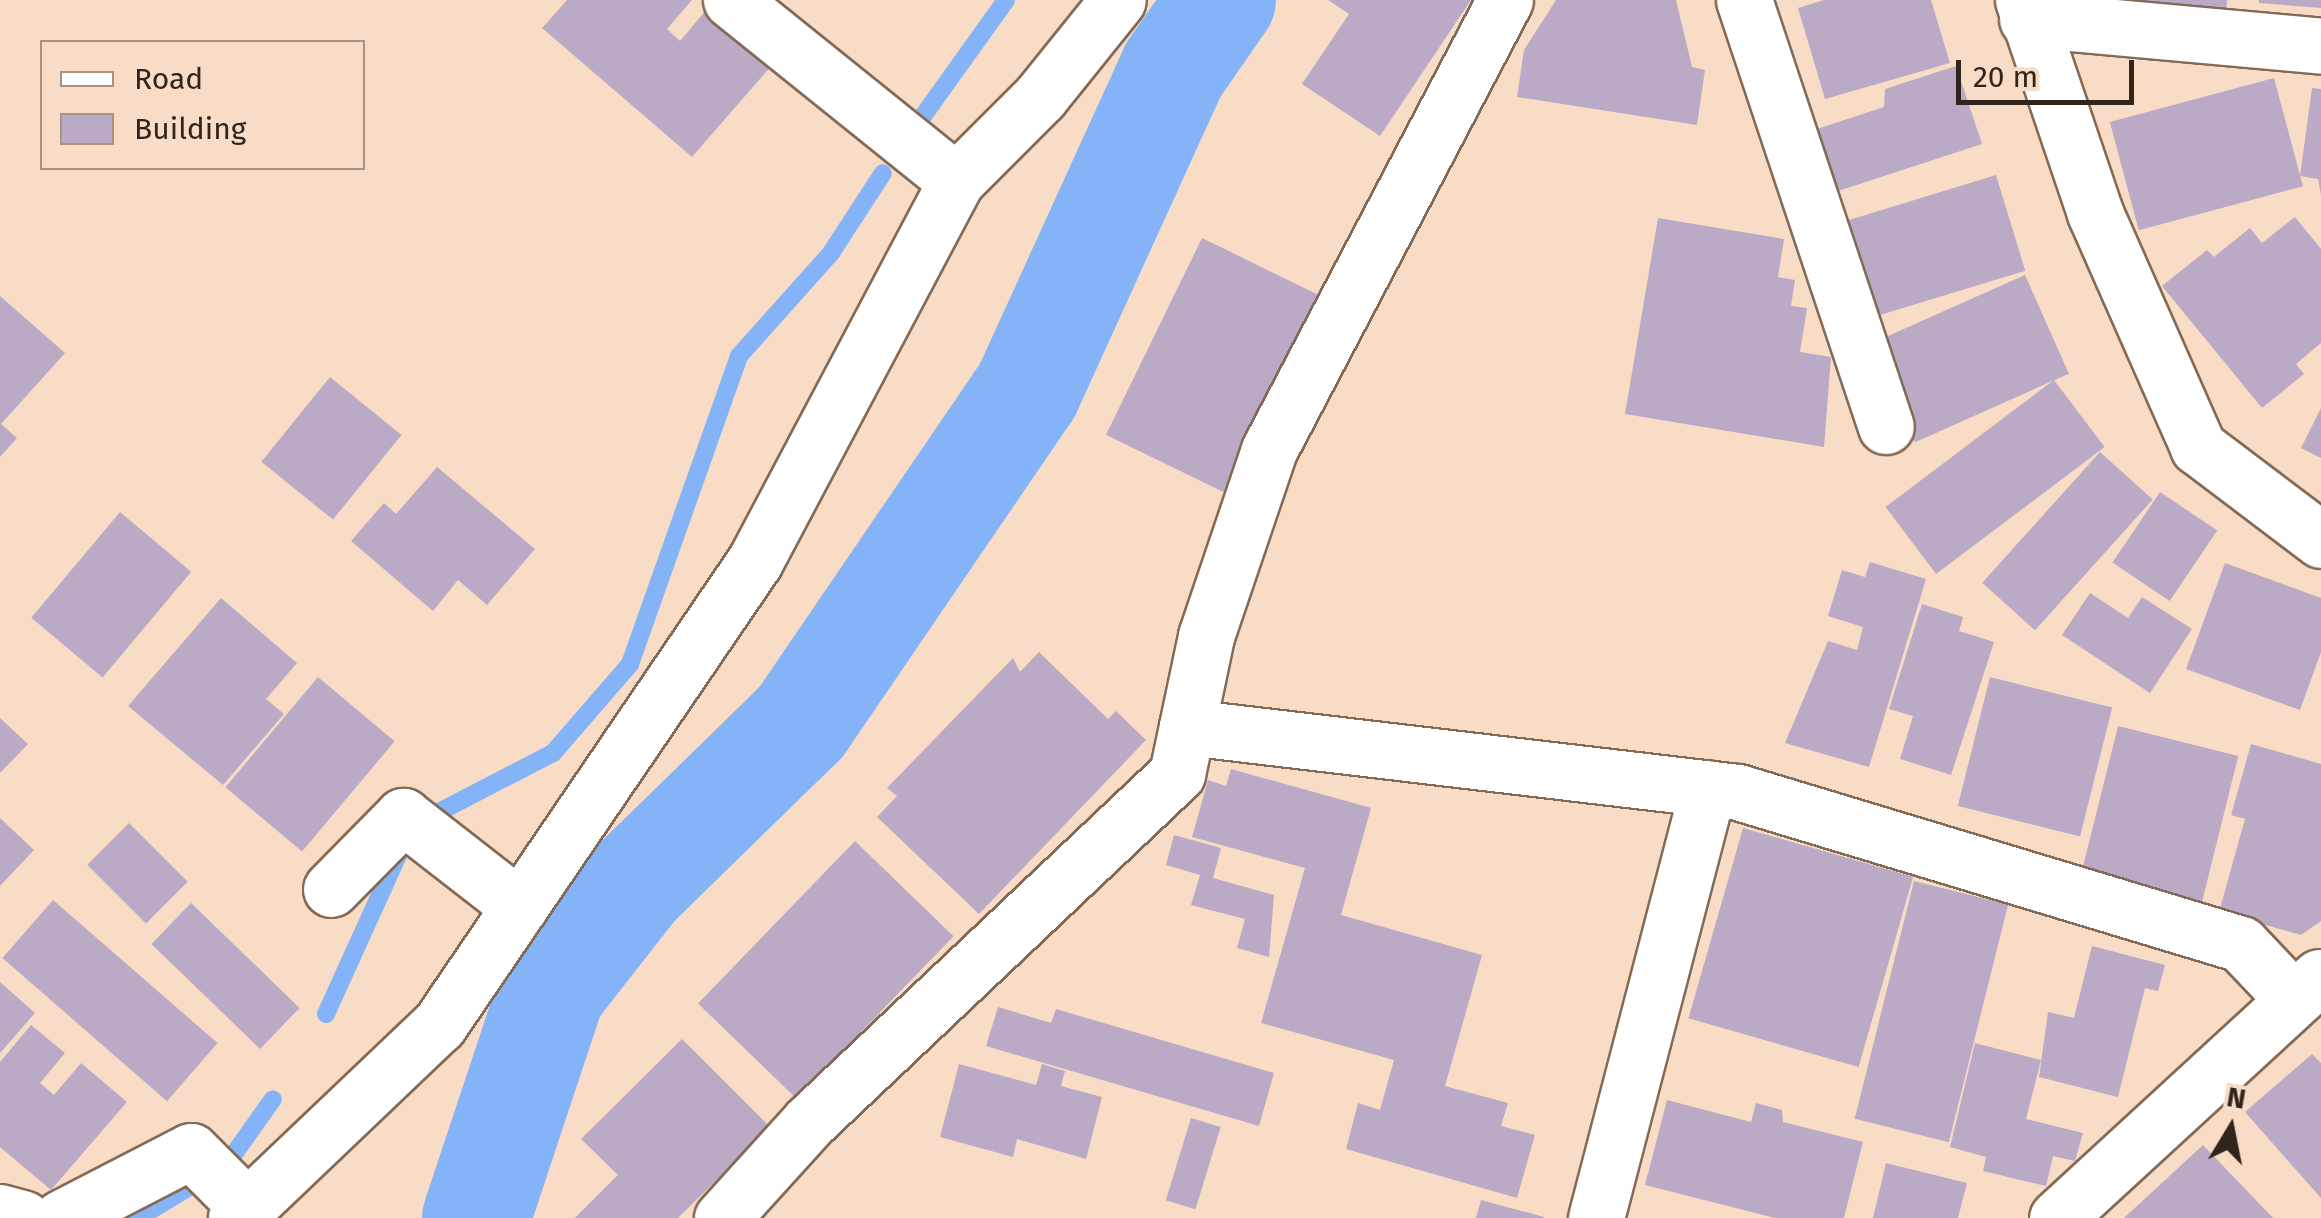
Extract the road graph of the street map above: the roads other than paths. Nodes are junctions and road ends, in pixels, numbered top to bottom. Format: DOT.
graph roads {
  1 [pos="731,0"];
  2 [pos="1118,0"];
  3 [pos="1505,0"];
  4 [pos="1744,0"];
  5 [pos="2025,10"];
  6 [pos="2321,46"];
  7 [pos="918,153"];
  8 [pos="1886,426"];
  9 [pos="2321,540"];
  10 [pos="1187,726"];
  11 [pos="1708,788"];
  12 [pos="331,889"];
  13 [pos="520,907"];
  14 [pos="2307,987"];
  15 [pos="224,1190"];
  16 [pos="0,1212"];
  17 [pos="23,1218"];
  18 [pos="62,1218"];
  19 [pos="722,1218"];
  20 [pos="1596,1218"];
  21 [pos="2057,1218"];
  1 -- 7 [label="street"];
  2 -- 7 [label="street"];
  3 -- 10 [label="street"];
  4 -- 8 [label="street"];
  5 -- 6 [label="street"];
  5 -- 9 [label="street"];
  7 -- 13 [label="street"];
  10 -- 11 [label="street"];
  10 -- 19 [label="street"];
  11 -- 14 [label="street"];
  11 -- 20 [label="street"];
  12 -- 13 [label="street"];
  13 -- 15 [label="street"];
  14 -- 21 [label="street"];
  15 -- 18 [label="street"];
  16 -- 17 [label="street"];
}
